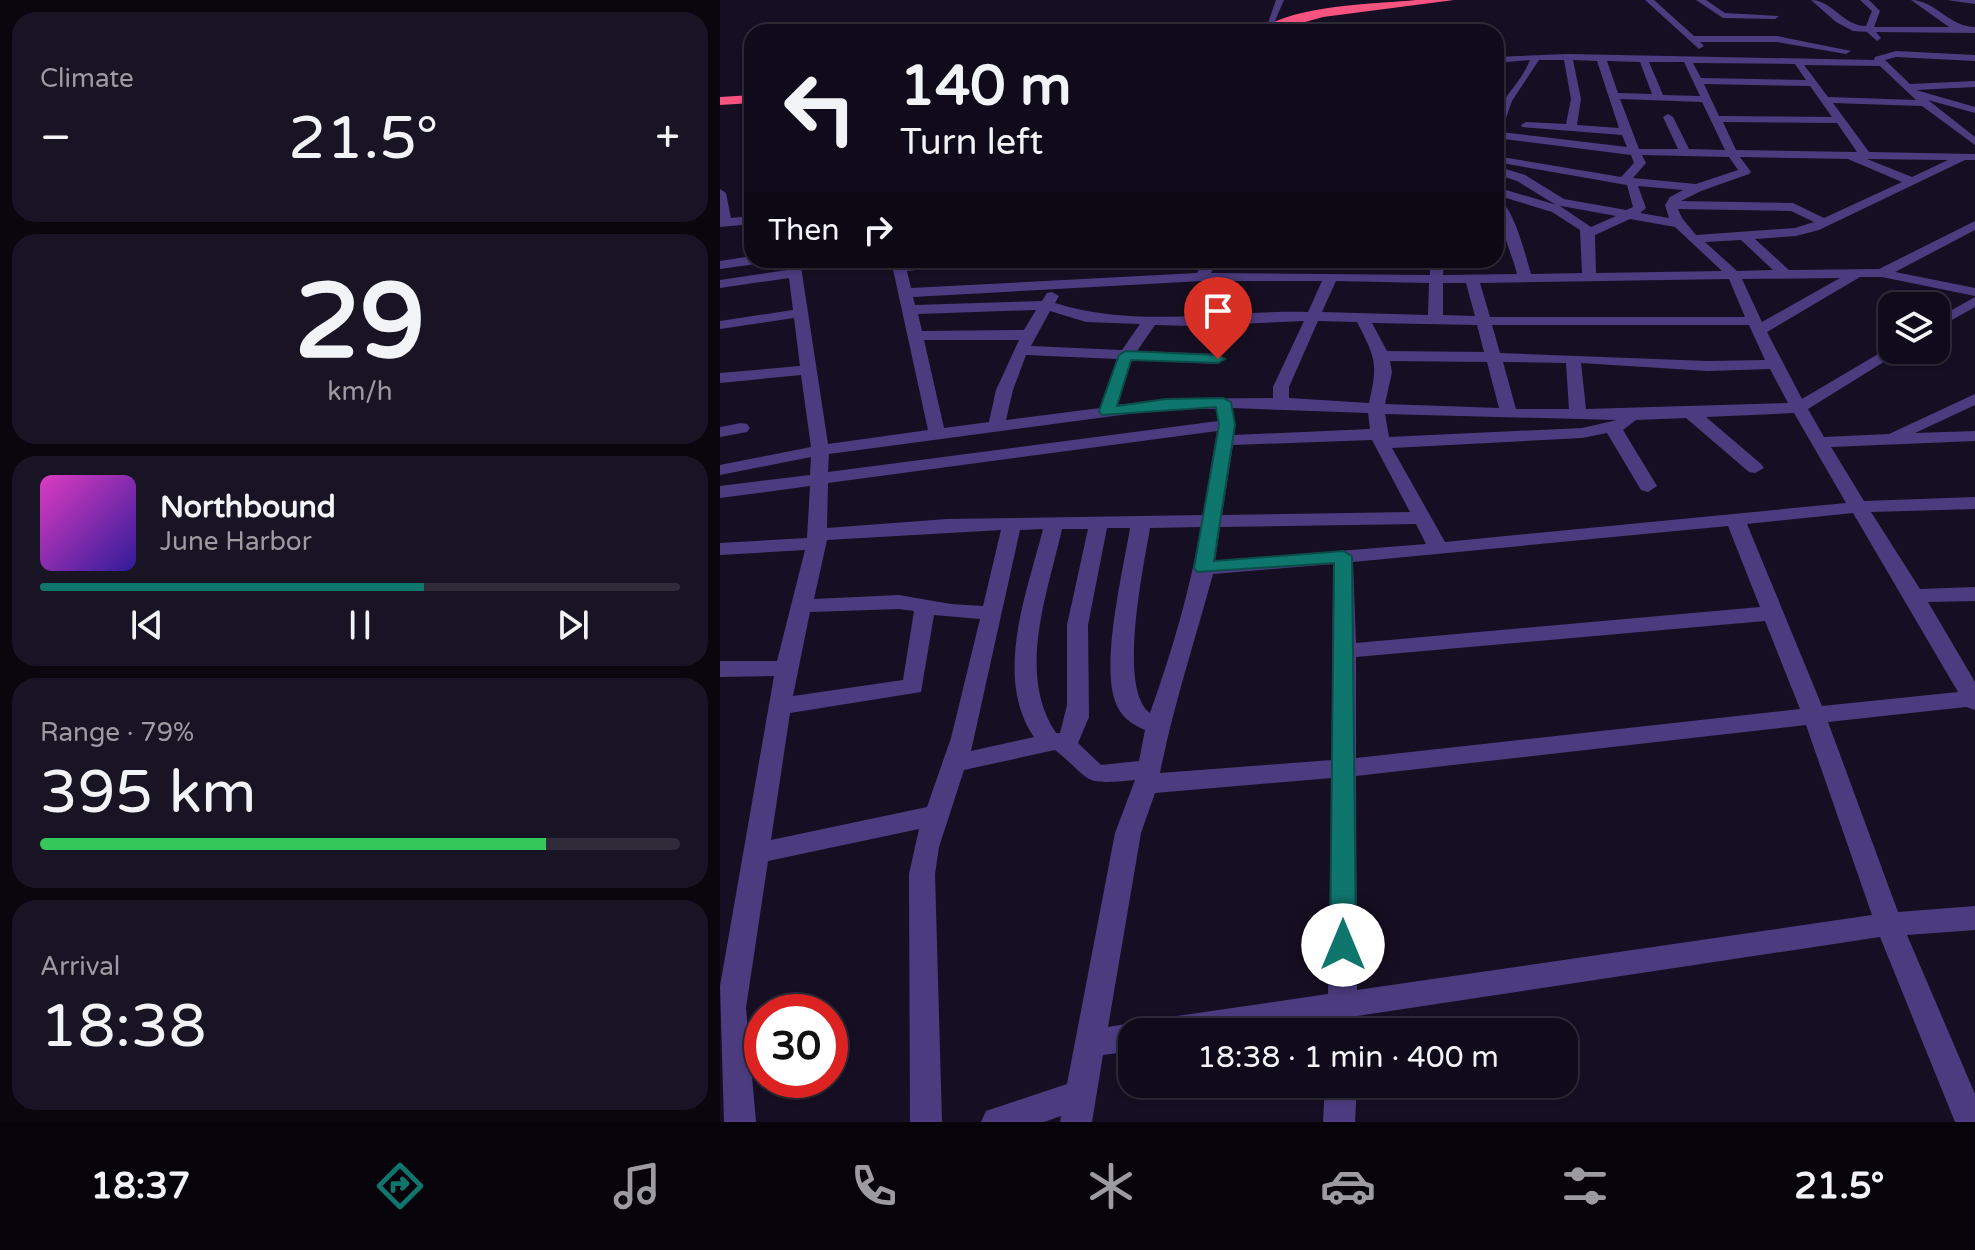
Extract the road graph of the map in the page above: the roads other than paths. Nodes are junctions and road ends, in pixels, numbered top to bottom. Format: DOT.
graph roads {
  1 [pos="1280,0"];
  2 [pos="1413,0"];
  3 [pos="1449,0"];
  4 [pos="1649,0"];
  5 [pos="1700,0"];
  6 [pos="1815,0"];
  7 [pos="1864,0"];
  8 [pos="1915,0"];
  9 [pos="1951,0"];
  10 [pos="1975,2"];
  11 [pos="1768,6"];
  12 [pos="1666,15"];
  13 [pos="1680,15"];
  14 [pos="1707,15"];
  15 [pos="1721,15"];
  16 [pos="1775,16"];
  17 [pos="1271,21"];
  18 [pos="1263,24"];
  19 [pos="1278,24"];
  20 [pos="1975,30"];
  21 [pos="1872,32"];
  22 [pos="1841,35"];
  23 [pos="1827,36"];
  24 [pos="1796,38"];
  25 [pos="1691,39"];
  26 [pos="1960,39"];
  27 [pos="1784,40"];
  28 [pos="1896,54"];
  29 [pos="1975,55"];
  30 [pos="1535,57"];
  31 [pos="1568,57"];
  32 [pos="1601,58"];
  33 [pos="1643,58"];
  34 [pos="1504,59"];
  35 [pos="1687,59"];
  36 [pos="1712,59"];
  37 [pos="1880,60"];
  38 [pos="1797,61"];
  39 [pos="1963,75"];
  40 [pos="1698,81"];
  41 [pos="1813,83"];
  42 [pos="1975,83"];
  43 [pos="1910,90"];
  44 [pos="744,93"];
  45 [pos="720,94"];
  46 [pos="1614,96"];
  47 [pos="1659,98"];
  48 [pos="1706,99"];
  49 [pos="744,100"];
  50 [pos="1825,100"];
  51 [pos="720,101"];
  52 [pos="1925,103"];
  53 [pos="1504,110"];
  54 [pos="1974,110"];
  55 [pos="1668,117"];
  56 [pos="1716,119"];
  57 [pos="1840,120"];
  58 [pos="1567,128"];
  59 [pos="1958,128"];
  60 [pos="1975,128"];
  61 [pos="1504,130"];
  62 [pos="1504,131"];
  63 [pos="1626,132"];
  64 [pos="1975,142"];
  65 [pos="1637,152"];
  66 [pos="1685,152"];
  67 [pos="1732,153"];
  68 [pos="1850,155"];
  69 [pos="1865,155"];
  70 [pos="1969,157"];
  71 [pos="1504,160"];
  72 [pos="1504,173"];
  73 [pos="1628,182"];
  74 [pos="1913,182"];
  75 [pos="1697,188"];
  76 [pos="720,193"];
  77 [pos="1504,193"];
  78 [pos="1671,205"];
  79 [pos="1629,215"];
  80 [pos="1504,217"];
  81 [pos="744,221"];
  82 [pos="722,223"];
  83 [pos="1825,223"];
  84 [pos="1679,224"];
  85 [pos="1971,230"];
  86 [pos="1588,233"];
  87 [pos="1745,236"];
  88 [pos="1694,239"];
  89 [pos="744,262"];
  90 [pos="720,265"];
  91 [pos="790,268"];
  92 [pos="794,268"];
  93 [pos="900,268"];
  94 [pos="1163,268"];
  95 [pos="1207,268"];
  96 [pos="1280,268"];
  97 [pos="1437,268"];
  98 [pos="1732,273"];
  99 [pos="1784,273"];
  100 [pos="1858,273"];
  101 [pos="1882,273"];
  102 [pos="1524,275"];
  103 [pos="1589,275"];
  104 [pos="1202,277"];
  105 [pos="1283,277"];
  106 [pos="1331,277"];
  107 [pos="1472,278"];
  108 [pos="1436,279"];
  109 [pos="1157,281"];
  110 [pos="720,284"];
  111 [pos="1059,286"];
  112 [pos="1975,292"];
  113 [pos="905,293"];
  114 [pos="1975,301"];
  115 [pos="1046,305"];
  116 [pos="909,310"];
  117 [pos="801,313"];
  118 [pos="1950,316"];
  119 [pos="1313,318"];
  120 [pos="1363,319"];
  121 [pos="1435,320"];
  122 [pos="1150,321"];
  123 [pos="1483,321"];
  124 [pos="720,325"];
  125 [pos="1756,326"];
  126 [pos="915,336"];
  127 [pos="1024,342"];
  128 [pos="1126,355"];
  129 [pos="1382,356"];
  130 [pos="1492,356"];
  131 [pos="1573,358"];
  132 [pos="1218,359"];
  133 [pos="1878,360"];
  134 [pos="1776,364"];
  135 [pos="809,370"];
  136 [pos="720,378"];
  137 [pos="1975,399"];
  138 [pos="1281,403"];
  139 [pos="1799,408"];
  140 [pos="1376,409"];
  141 [pos="1107,411"];
  142 [pos="1691,413"];
  143 [pos="1509,414"];
  144 [pos="1578,415"];
  145 [pos="1632,415"];
  146 [pos="1225,423"];
  147 [pos="997,425"];
  148 [pos="741,428"];
  149 [pos="1613,428"];
  150 [pos="720,432"];
  151 [pos="937,434"];
  152 [pos="1975,436"];
  153 [pos="1380,439"];
  154 [pos="1886,440"];
  155 [pos="1820,442"];
  156 [pos="820,450"];
  157 [pos="1755,468"];
  158 [pos="720,470"];
  159 [pos="819,480"];
  160 [pos="1648,486"];
  161 [pos="720,492"];
  162 [pos="1975,503"];
  163 [pos="1860,507"];
  164 [pos="1423,518"];
  165 [pos="1735,519"];
  166 [pos="1211,521"];
  167 [pos="1054,522"];
  168 [pos="1099,522"];
  169 [pos="1141,522"];
  170 [pos="1012,524"];
  171 [pos="817,539"];
  172 [pos="720,549"];
  173 [pos="1439,549"];
  174 [pos="1343,556"];
  175 [pos="1204,568"];
  176 [pos="1975,594"];
  177 [pos="1914,596"];
  178 [pos="801,606"];
  179 [pos="925,607"];
  180 [pos="992,613"];
  181 [pos="1773,613"];
  182 [pos="1345,651"];
  183 [pos="786,668"];
  184 [pos="720,669"];
  185 [pos="1974,700"];
  186 [pos="780,706"];
  187 [pos="1814,715"];
  188 [pos="1158,726"];
  189 [pos="1057,742"];
  190 [pos="956,763"];
  191 [pos="1345,768"];
  192 [pos="1148,777"];
  193 [pos="938,815"];
  194 [pos="757,853"];
  195 [pos="1975,918"];
  196 [pos="1889,924"];
  197 [pos="726,1003"];
  198 [pos="1342,1018"];
  199 [pos="1118,1039"];
  200 [pos="1093,1043"];
  201 [pos="727,1046"];
  202 [pos="1340,1098"];
  203 [pos="1078,1108"];
  204 [pos="740,1122"];
  205 [pos="926,1122"];
  206 [pos="997,1122"];
  207 [pos="1339,1122"];
  208 [pos="1971,1122"];
  1 -- 17 [label="street"];
  2 -- 17 [label="highway"];
  3 -- 19 [label="highway"];
  4 -- 12 [label="street"];
  5 -- 15 [label="street"];
  6 -- 21 [label="street"];
  7 -- 21 [label="street"];
  8 -- 26 [label="street"];
  9 -- 10 [label="street"];
  11 -- 16 [label="street"];
  12 -- 13 [label="street"];
  12 -- 25 [label="street"];
  14 -- 15 [label="street"];
  15 -- 16 [label="street"];
  16 -- 24 [label="street"];
  17 -- 18 [label="highway"];
  20 -- 26 [label="street"];
  21 -- 22 [label="street"];
  21 -- 26 [label="street"];
  21 -- 28 [label="street"];
  23 -- 24 [label="street"];
  24 -- 27 [label="street"];
  25 -- 27 [label="street"];
  25 -- 36 [label="street"];
  26 -- 29 [label="street"];
  27 -- 37 [label="street"];
  28 -- 29 [label="street"];
  28 -- 37 [label="street"];
  30 -- 31 [label="street"];
  30 -- 34 [label="street"];
  30 -- 53 [label="street"];
  31 -- 32 [label="street"];
  31 -- 58 [label="street"];
  32 -- 33 [label="street"];
  32 -- 46 [label="street"];
  33 -- 35 [label="street"];
  33 -- 47 [label="street"];
  35 -- 36 [label="street"];
  35 -- 40 [label="street"];
  36 -- 38 [label="street"];
  37 -- 38 [label="street"];
  37 -- 43 [label="street"];
  38 -- 41 [label="street"];
  39 -- 42 [label="street"];
  40 -- 41 [label="street"];
  40 -- 48 [label="street"];
  41 -- 50 [label="street"];
  42 -- 43 [label="street"];
  43 -- 52 [label="street"];
  43 -- 54 [label="street"];
  44 -- 45 [label="highway"];
  46 -- 47 [label="street"];
  46 -- 63 [label="street"];
  47 -- 48 [label="street"];
  48 -- 56 [label="street"];
  49 -- 51 [label="highway"];
  50 -- 52 [label="street"];
  50 -- 57 [label="street"];
  52 -- 59 [label="street"];
  55 -- 66 [label="street"];
  56 -- 57 [label="street"];
  56 -- 67 [label="street"];
  57 -- 69 [label="street"];
  58 -- 61 [label="street"];
  58 -- 63 [label="street"];
  59 -- 60 [label="street"];
  59 -- 64 [label="street"];
  62 -- 65 [label="street"];
  63 -- 65 [label="street"];
  65 -- 66 [label="street"];
  65 -- 73 [label="street"];
  66 -- 67 [label="street"];
  67 -- 68 [label="street"];
  67 -- 75 [label="street"];
  68 -- 69 [label="street"];
  68 -- 74 [label="street"];
  69 -- 70 [label="street"];
  70 -- 74 [label="street"];
  71 -- 73 [label="street"];
  72 -- 79 [label="street"];
  73 -- 75 [label="street"];
  73 -- 79 [label="street"];
  74 -- 83 [label="street"];
  75 -- 78 [label="street"];
  76 -- 82 [label="street"];
  77 -- 86 [label="street"];
  78 -- 83 [label="street"];
  78 -- 84 [label="street"];
  79 -- 84 [label="street"];
  79 -- 86 [label="street"];
  80 -- 102 [label="street"];
  81 -- 82 [label="street"];
  83 -- 87 [label="street"];
  84 -- 88 [label="street"];
  85 -- 101 [label="street"];
  86 -- 103 [label="street"];
  87 -- 88 [label="street"];
  87 -- 99 [label="street"];
  88 -- 98 [label="street"];
  89 -- 90 [label="street"];
  91 -- 110 [label="street"];
  92 -- 117 [label="street"];
  93 -- 113 [label="street"];
  94 -- 109 [label="street"];
  95 -- 104 [label="street"];
  96 -- 105 [label="street"];
  97 -- 108 [label="street"];
  98 -- 99 [label="street"];
  98 -- 103 [label="street"];
  98 -- 125 [label="street"];
  99 -- 100 [label="street"];
  100 -- 101 [label="street"];
  100 -- 125 [label="street"];
  101 -- 112 [label="street"];
  102 -- 103 [label="street"];
  102 -- 107 [label="street"];
  104 -- 105 [label="street"];
  104 -- 109 [label="street"];
  105 -- 106 [label="street"];
  106 -- 108 [label="street"];
  106 -- 119 [label="street"];
  107 -- 108 [label="street"];
  107 -- 123 [label="street"];
  108 -- 121 [label="street"];
  109 -- 111 [label="street"];
  111 -- 113 [label="street"];
  111 -- 115 [label="street"];
  113 -- 116 [label="street"];
  114 -- 118 [label="street"];
  115 -- 116 [label="street"];
  115 -- 122 [label="street"];
  115 -- 127 [label="street"];
  116 -- 126 [label="street"];
  117 -- 124 [label="street"];
  117 -- 135 [label="street"];
  119 -- 120 [label="street"];
  119 -- 122 [label="street"];
  119 -- 138 [label="street"];
  120 -- 121 [label="street"];
  120 -- 129 [label="street"];
  121 -- 123 [label="street"];
  122 -- 128 [label="street"];
  123 -- 125 [label="street"];
  123 -- 130 [label="street"];
  125 -- 134 [label="street"];
  126 -- 127 [label="street"];
  126 -- 151 [label="street"];
  127 -- 128 [label="street"];
  127 -- 147 [label="street"];
  128 -- 132 [label="street"];
  128 -- 141 [label="street"];
  129 -- 130 [label="street"];
  129 -- 140 [label="street"];
  130 -- 131 [label="street"];
  130 -- 143 [label="street"];
  131 -- 134 [label="street"];
  131 -- 144 [label="street"];
  133 -- 139 [label="street"];
  134 -- 139 [label="street"];
  135 -- 136 [label="street"];
  135 -- 156 [label="street"];
  137 -- 154 [label="street"];
  138 -- 140 [label="street"];
  138 -- 146 [label="street"];
  139 -- 142 [label="street"];
  139 -- 155 [label="street"];
  140 -- 143 [label="street"];
  140 -- 153 [label="street"];
  141 -- 146 [label="street"];
  141 -- 147 [label="street"];
  142 -- 145 [label="street"];
  142 -- 157 [label="street"];
  143 -- 144 [label="street"];
  144 -- 145 [label="street"];
  145 -- 149 [label="street"];
  146 -- 153 [label="street"];
  146 -- 159 [label="street"];
  146 -- 166 [label="street"];
  147 -- 151 [label="street"];
  148 -- 150 [label="street"];
  149 -- 153 [label="street"];
  149 -- 160 [label="street"];
  151 -- 156 [label="street"];
  152 -- 154 [label="street"];
  153 -- 164 [label="street"];
  154 -- 155 [label="street"];
  155 -- 163 [label="street"];
  156 -- 158 [label="street"];
  156 -- 159 [label="street"];
  159 -- 161 [label="street"];
  159 -- 171 [label="street"];
  162 -- 163 [label="street"];
  163 -- 165 [label="street"];
  163 -- 177 [label="street"];
  164 -- 166 [label="street"];
  164 -- 173 [label="street"];
  165 -- 173 [label="street"];
  165 -- 181 [label="street"];
  166 -- 169 [label="street"];
  166 -- 175 [label="street"];
  167 -- 168 [label="street"];
  167 -- 170 [label="street"];
  167 -- 189 [label="street"];
  168 -- 169 [label="street"];
  168 -- 189 [label="street"];
  169 -- 188 [label="street"];
  170 -- 171 [label="street"];
  170 -- 180 [label="street"];
  171 -- 172 [label="street"];
  171 -- 178 [label="street"];
  173 -- 174 [label="street"];
  174 -- 175 [label="street"];
  174 -- 182 [label="street"];
  175 -- 188 [label="street"];
  176 -- 177 [label="street"];
  177 -- 185 [label="street"];
  178 -- 179 [label="street"];
  178 -- 183 [label="street"];
  179 -- 180 [label="street"];
  179 -- 186 [label="street"];
  180 -- 190 [label="street"];
  181 -- 182 [label="street"];
  181 -- 187 [label="street"];
  182 -- 191 [label="street"];
  183 -- 184 [label="street"];
  183 -- 186 [label="street"];
  185 -- 187 [label="street"];
  186 -- 194 [label="street"];
  187 -- 191 [label="street"];
  187 -- 196 [label="street"];
  188 -- 192 [label="street"];
  189 -- 190 [label="street"];
  189 -- 192 [label="street"];
  190 -- 193 [label="street"];
  191 -- 192 [label="street"];
  191 -- 198 [label="street"];
  192 -- 200 [label="street"];
  193 -- 194 [label="street"];
  193 -- 205 [label="street"];
  194 -- 197 [label="street"];
  195 -- 196 [label="street"];
  196 -- 198 [label="street"];
  196 -- 208 [label="street"];
  197 -- 201 [label="street"];
  199 -- 200 [label="street"];
  200 -- 203 [label="street"];
  201 -- 204 [label="street"];
  202 -- 207 [label="street"];
  203 -- 206 [label="street"];
}
